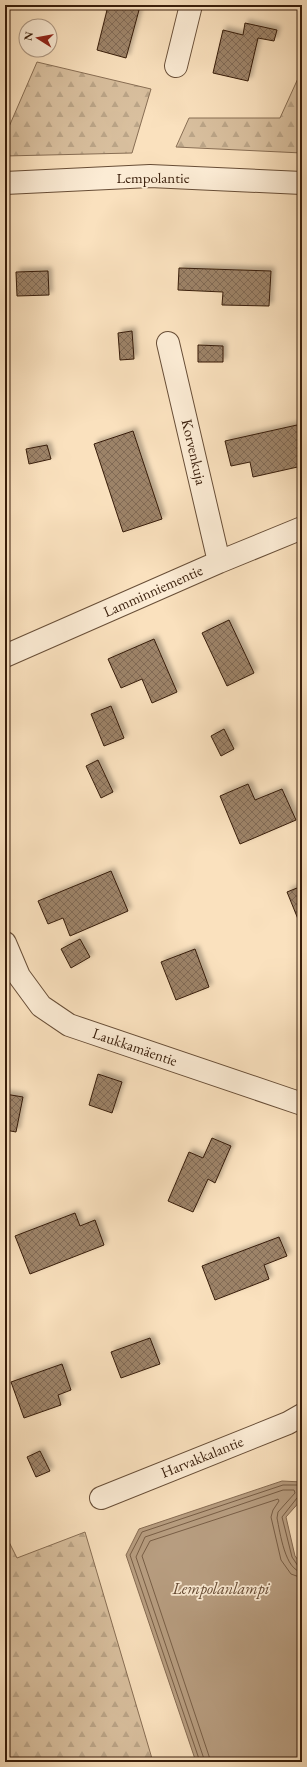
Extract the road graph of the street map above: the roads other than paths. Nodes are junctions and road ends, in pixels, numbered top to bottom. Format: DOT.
graph roads {
  1 [pos="190,5"];
  2 [pos="176,66"];
  3 [pos="5,183"];
  4 [pos="302,183"];
  5 [pos="168,343"];
  6 [pos="302,528"];
  7 [pos="219,562"];
  8 [pos="5,656"];
  9 [pos="5,943"];
  10 [pos="302,1104"];
  11 [pos="302,1414"];
  12 [pos="101,1498"];
  1 -- 2 [label="street"];
  3 -- 4 [label="street, Lempolantie"];
  5 -- 7 [label="street, Korvenkuja"];
  6 -- 7 [label="street, Lamminniementie"];
  7 -- 8 [label="street, Lamminniementie"];
  9 -- 10 [label="street, Laukkamäentie"];
  11 -- 12 [label="street, Harvakkalantie"];
}
